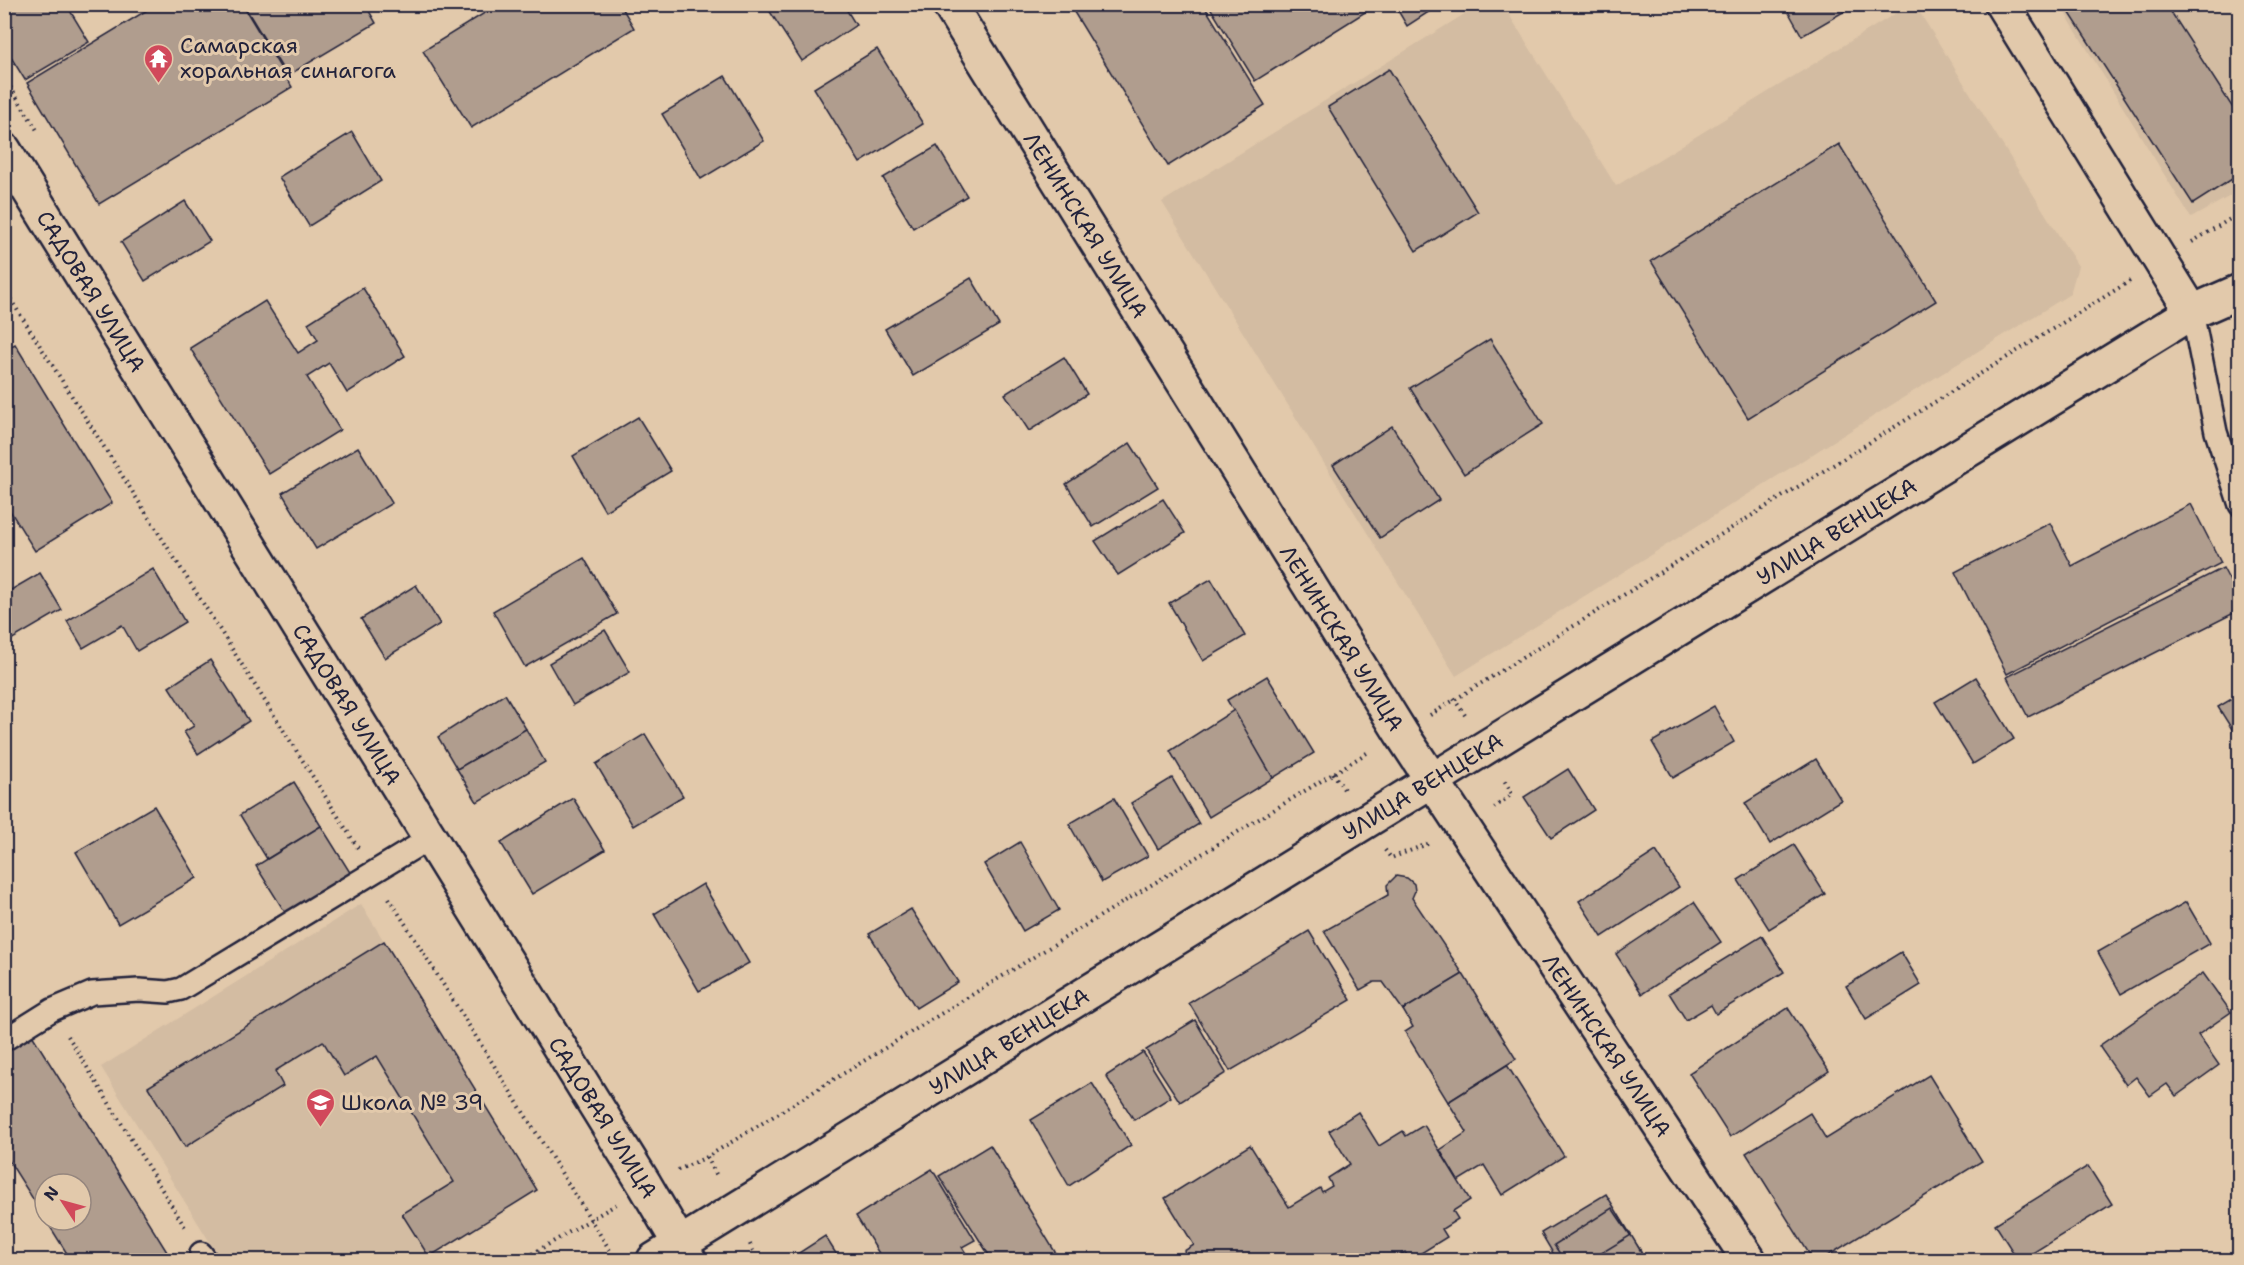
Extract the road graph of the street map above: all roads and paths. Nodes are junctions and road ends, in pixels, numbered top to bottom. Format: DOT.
graph roads {
  1 [pos="949,4"];
  2 [pos="2002,4"];
  3 [pos="4,150"];
  4 [pos="4,289"];
  5 [pos="2240,291"];
  6 [pos="2192,312"];
  7 [pos="2240,505"];
  8 [pos="1433,780"];
  9 [pos="430,838"];
  10 [pos="373,873"];
  11 [pos="52,1010"];
  12 [pos="4,1040"];
  13 [pos="674,1255"];
  14 [pos="203,1257"];
  15 [pos="616,1260"];
  16 [pos="1749,1260"];
  1 -- 8 [label="street, ЛЕНИНСКАЯ УЛИЦА"];
  2 -- 6 [label="street"];
  3 -- 9 [label="street, САДОВАЯ УЛИЦА"];
  4 -- 10 [label="path"];
  5 -- 6 [label="street, УЛИЦА ВЕНЦЕКА"];
  6 -- 7 [label="lane"];
  6 -- 8 [label="street, УЛИЦА ВЕНЦЕКА"];
  8 -- 13 [label="street, УЛИЦА ВЕНЦЕКА"];
  8 -- 16 [label="street, ЛЕНИНСКАЯ УЛИЦА"];
  9 -- 10 [label="lane"];
  9 -- 13 [label="street, САДОВАЯ УЛИЦА"];
  10 -- 11 [label="lane"];
  10 -- 15 [label="path"];
  11 -- 12 [label="lane"];
  11 -- 14 [label="path"];
}
